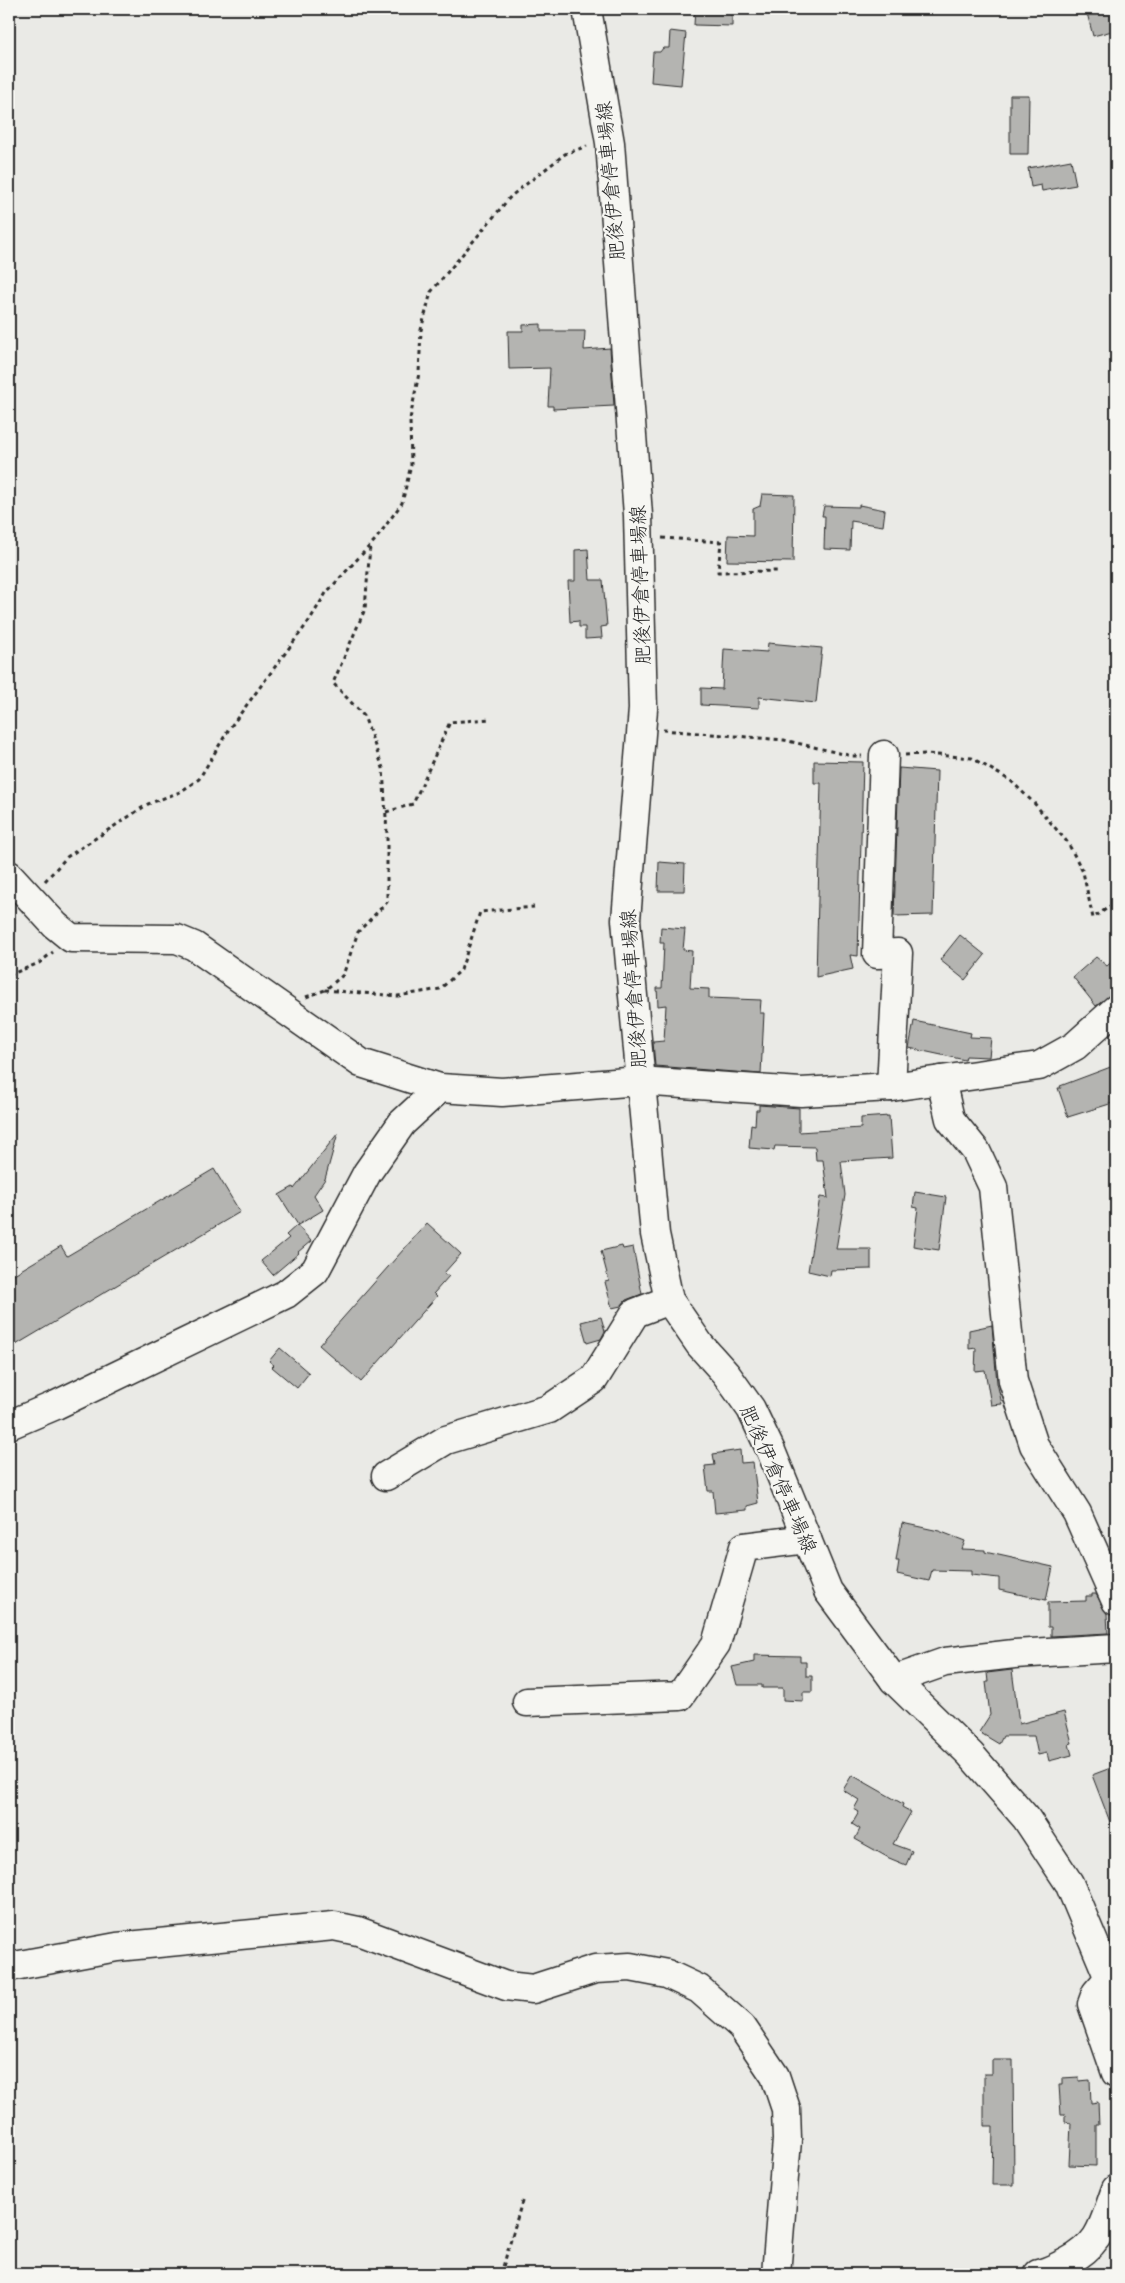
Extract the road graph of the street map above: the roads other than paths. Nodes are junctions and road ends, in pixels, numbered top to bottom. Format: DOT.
graph roads {
  1 [pos="587,9"];
  2 [pos="884,755"];
  3 [pos="9,875"];
  4 [pos="1116,1008"];
  5 [pos="941,1080"];
  6 [pos="639,1081"];
  7 [pos="891,1087"];
  8 [pos="440,1088"];
  9 [pos="668,1300"];
  10 [pos="9,1425"];
  11 [pos="386,1476"];
  12 [pos="807,1539"];
  13 [pos="1116,1601"];
  14 [pos="1116,1648"];
  15 [pos="894,1680"];
  16 [pos="527,1702"];
  17 [pos="9,1967"];
  18 [pos="1113,1986"];
  19 [pos="1116,2074"];
  20 [pos="1116,2189"];
  21 [pos="776,2274"];
  22 [pos="1038,2274"];
  1 -- 6 [label="street, 肥後伊倉停車場線"];
  2 -- 7 [label="street"];
  3 -- 8 [label="street"];
  4 -- 5 [label="street"];
  5 -- 7 [label="street"];
  5 -- 13 [label="street"];
  6 -- 7 [label="street"];
  6 -- 8 [label="street"];
  6 -- 9 [label="street, 肥後伊倉停車場線"];
  8 -- 10 [label="street"];
  9 -- 11 [label="street"];
  9 -- 12 [label="street, 肥後伊倉停車場線"];
  12 -- 15 [label="street, 肥後伊倉停車場線"];
  12 -- 16 [label="street"];
  14 -- 15 [label="street"];
  15 -- 18 [label="street, 肥後伊倉停車場線"];
  17 -- 21 [label="street"];
  18 -- 19 [label="street"];
  20 -- 22 [label="street"];
}
